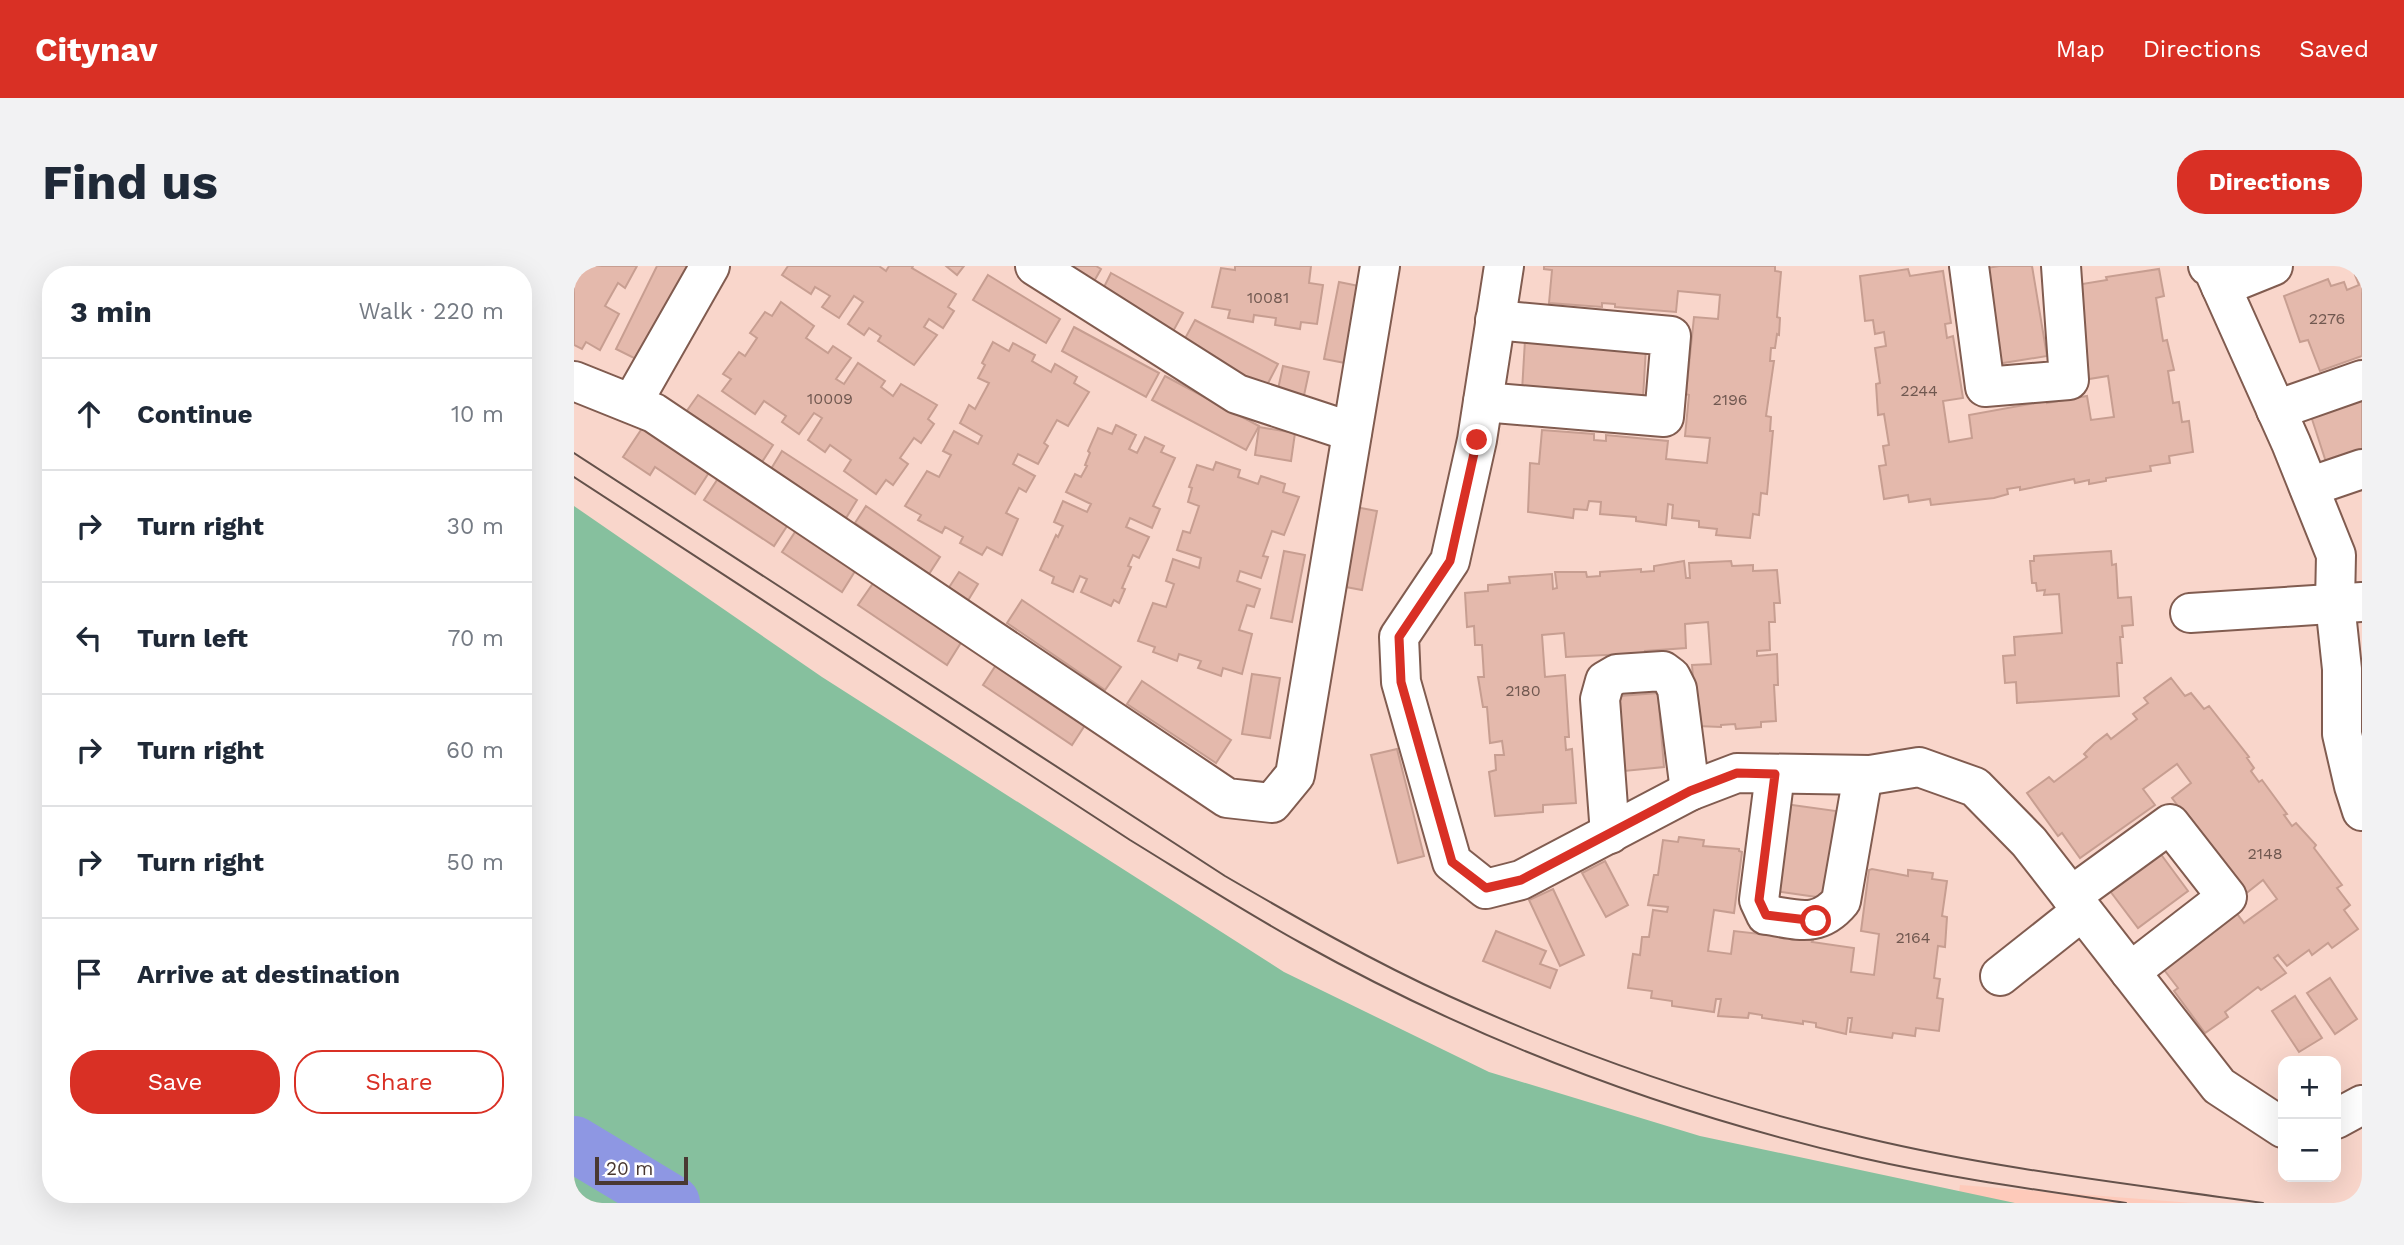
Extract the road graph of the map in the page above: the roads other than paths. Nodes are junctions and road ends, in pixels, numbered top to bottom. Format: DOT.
graph roads {
  1 [pos="710,266"];
  2 [pos="1035,266"];
  3 [pos="1380,266"];
  4 [pos="1504,266"];
  5 [pos="1969,266"];
  6 [pos="2061,266"];
  7 [pos="2273,266"];
  8 [pos="2215,277"];
  9 [pos="1496,320"];
  10 [pos="2362,380"];
  11 [pos="574,381"];
  12 [pos="1483,402"];
  13 [pos="632,403"];
  14 [pos="2276,410"];
  15 [pos="1352,432"];
  16 [pos="2362,469"];
  17 [pos="2309,487"];
  18 [pos="2348,602"];
  19 [pos="2190,613"];
  20 [pos="2352,670"];
  21 [pos="1775,774"];
  22 [pos="1863,775"];
  23 [pos="1690,791"];
  24 [pos="2362,811"];
  25 [pos="1610,834"];
  26 [pos="2076,903"];
  27 [pos="2130,972"];
  28 [pos="2000,975"];
  29 [pos="2362,1105"];
  30 [pos="2341,1116"];
  31 [pos="2278,1125"];
  1 -- 13 [label="lane"];
  2 -- 15 [label="lane"];
  3 -- 15 [label="lane"];
  4 -- 9 [label="lane"];
  5 -- 6 [label="lane"];
  7 -- 8 [label="lane"];
  8 -- 14 [label="lane"];
  9 -- 12 [label="lane"];
  9 -- 12 [label="lane"];
  10 -- 14 [label="lane"];
  11 -- 13 [label="lane"];
  12 -- 25 [label="lane"];
  13 -- 15 [label="lane"];
  14 -- 17 [label="lane"];
  16 -- 17 [label="lane"];
  17 -- 18 [label="lane"];
  18 -- 19 [label="lane"];
  18 -- 20 [label="lane"];
  20 -- 24 [label="lane"];
  21 -- 22 [label="lane"];
  21 -- 22 [label="lane"];
  21 -- 23 [label="lane"];
  22 -- 26 [label="lane"];
  23 -- 25 [label="lane"];
  23 -- 25 [label="lane"];
  26 -- 27 [label="lane"];
  26 -- 27 [label="lane"];
  26 -- 28 [label="lane"];
  27 -- 31 [label="lane"];
  29 -- 30 [label="lane"];
}
